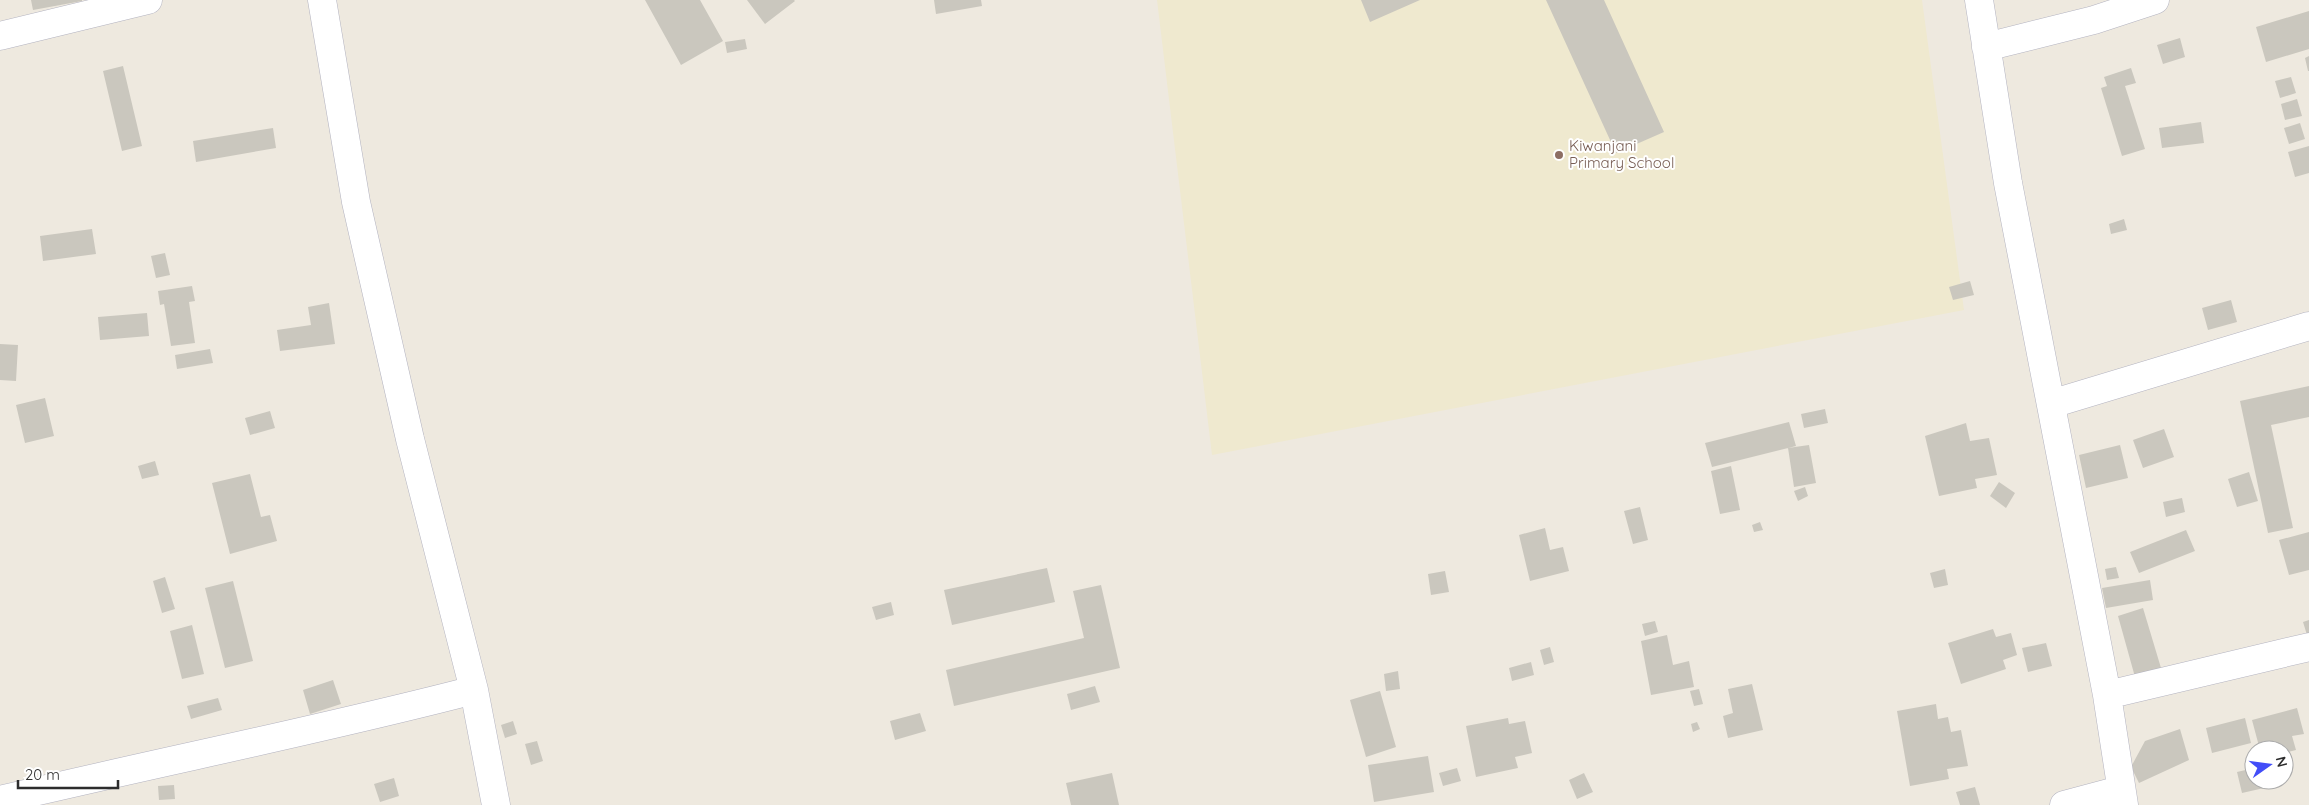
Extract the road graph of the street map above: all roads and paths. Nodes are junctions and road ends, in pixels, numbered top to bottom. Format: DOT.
graph roads {
  1 [pos="148,0"];
  2 [pos="322,0"];
  3 [pos="1979,0"];
  4 [pos="2155,0"];
  5 [pos="0,36"];
  6 [pos="1986,47"];
  7 [pos="2309,326"];
  8 [pos="2051,404"];
  9 [pos="2309,647"];
  10 [pos="474,690"];
  11 [pos="2107,695"];
  12 [pos="2122,797"];
  13 [pos="0,800"];
  14 [pos="496,805"];
  15 [pos="2064,805"];
  1 -- 5 [label="street"];
  2 -- 10 [label="street"];
  3 -- 6 [label="street"];
  4 -- 6 [label="street"];
  6 -- 8 [label="street"];
  7 -- 8 [label="street"];
  8 -- 11 [label="street"];
  9 -- 11 [label="street"];
  10 -- 13 [label="street"];
  10 -- 14 [label="street"];
  11 -- 12 [label="street"];
  12 -- 15 [label="street"];
}
